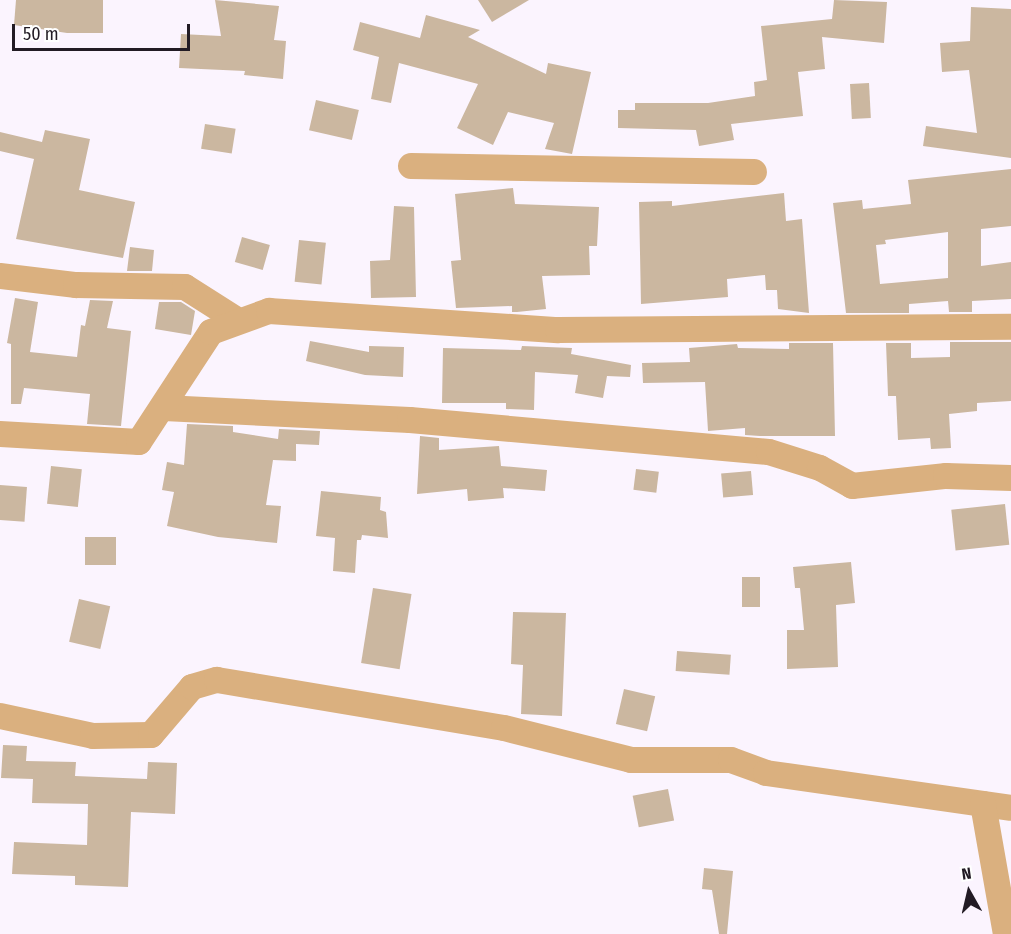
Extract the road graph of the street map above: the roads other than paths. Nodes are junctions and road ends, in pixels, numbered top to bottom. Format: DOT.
graph roads {
  1 [pos="411,166"];
  2 [pos="754,172"];
  3 [pos="0,276"];
  4 [pos="237,320"];
  5 [pos="1011,327"];
  6 [pos="164,408"];
  7 [pos="0,434"];
  8 [pos="1011,478"];
  9 [pos="0,716"];
  10 [pos="983,804"];
  11 [pos="1011,808"];
  12 [pos="1006,934"];
  1 -- 2 [label="street"];
  3 -- 4 [label="street"];
  4 -- 5 [label="street"];
  4 -- 6 [label="street"];
  6 -- 7 [label="street"];
  6 -- 8 [label="street"];
  9 -- 10 [label="street"];
  10 -- 11 [label="street"];
  10 -- 12 [label="street"];
}
